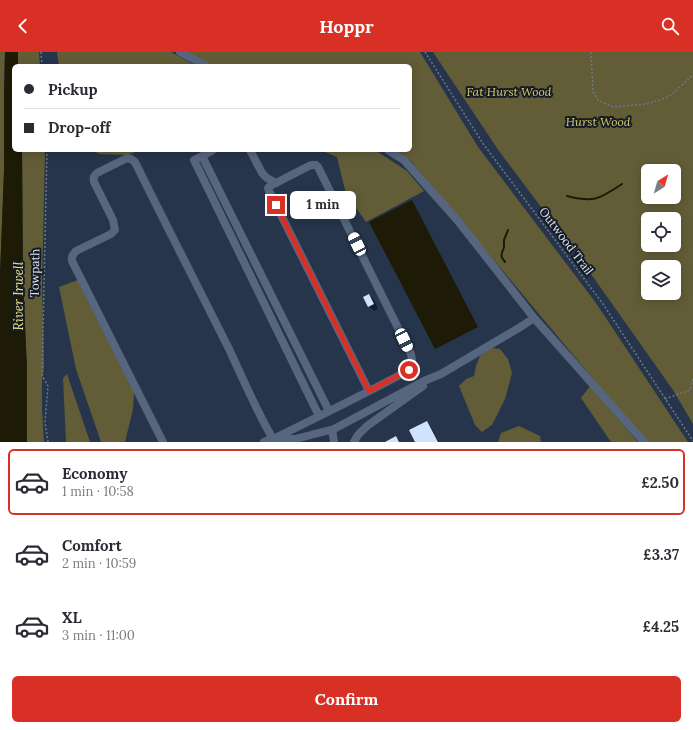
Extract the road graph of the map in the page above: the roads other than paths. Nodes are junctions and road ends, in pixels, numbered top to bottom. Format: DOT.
graph roads {
  1 [pos="180,52"];
  2 [pos="202,64"];
  3 [pos="209,152"];
  4 [pos="251,152"];
  5 [pos="391,152"];
  6 [pos="202,156"];
  7 [pos="276,183"];
  8 [pos="534,318"];
  9 [pos="441,374"];
  10 [pos="369,391"];
  11 [pos="329,411"];
  12 [pos="320,416"];
  13 [pos="332,430"];
  14 [pos="273,439"];
  15 [pos="163,442"];
  16 [pos="264,442"];
  17 [pos="334,442"];
  18 [pos="354,442"];
  19 [pos="644,442"];
  1 -- 2 [label="lane"];
  3 -- 6 [label="lane"];
  4 -- 7 [label="lane"];
  5 -- 8 [label="lane"];
  6 -- 11 [label="lane"];
  6 -- 12 [label="lane"];
  7 -- 10 [label="lane"];
  7 -- 10 [label="lane"];
  8 -- 9 [label="lane"];
  8 -- 19 [label="lane"];
  9 -- 13 [label="lane"];
  9 -- 18 [label="lane"];
  10 -- 11 [label="lane"];
  11 -- 12 [label="lane"];
  12 -- 14 [label="lane"];
  13 -- 14 [label="lane"];
  13 -- 17 [label="lane"];
  14 -- 15 [label="lane"];
  14 -- 16 [label="lane"];
}
